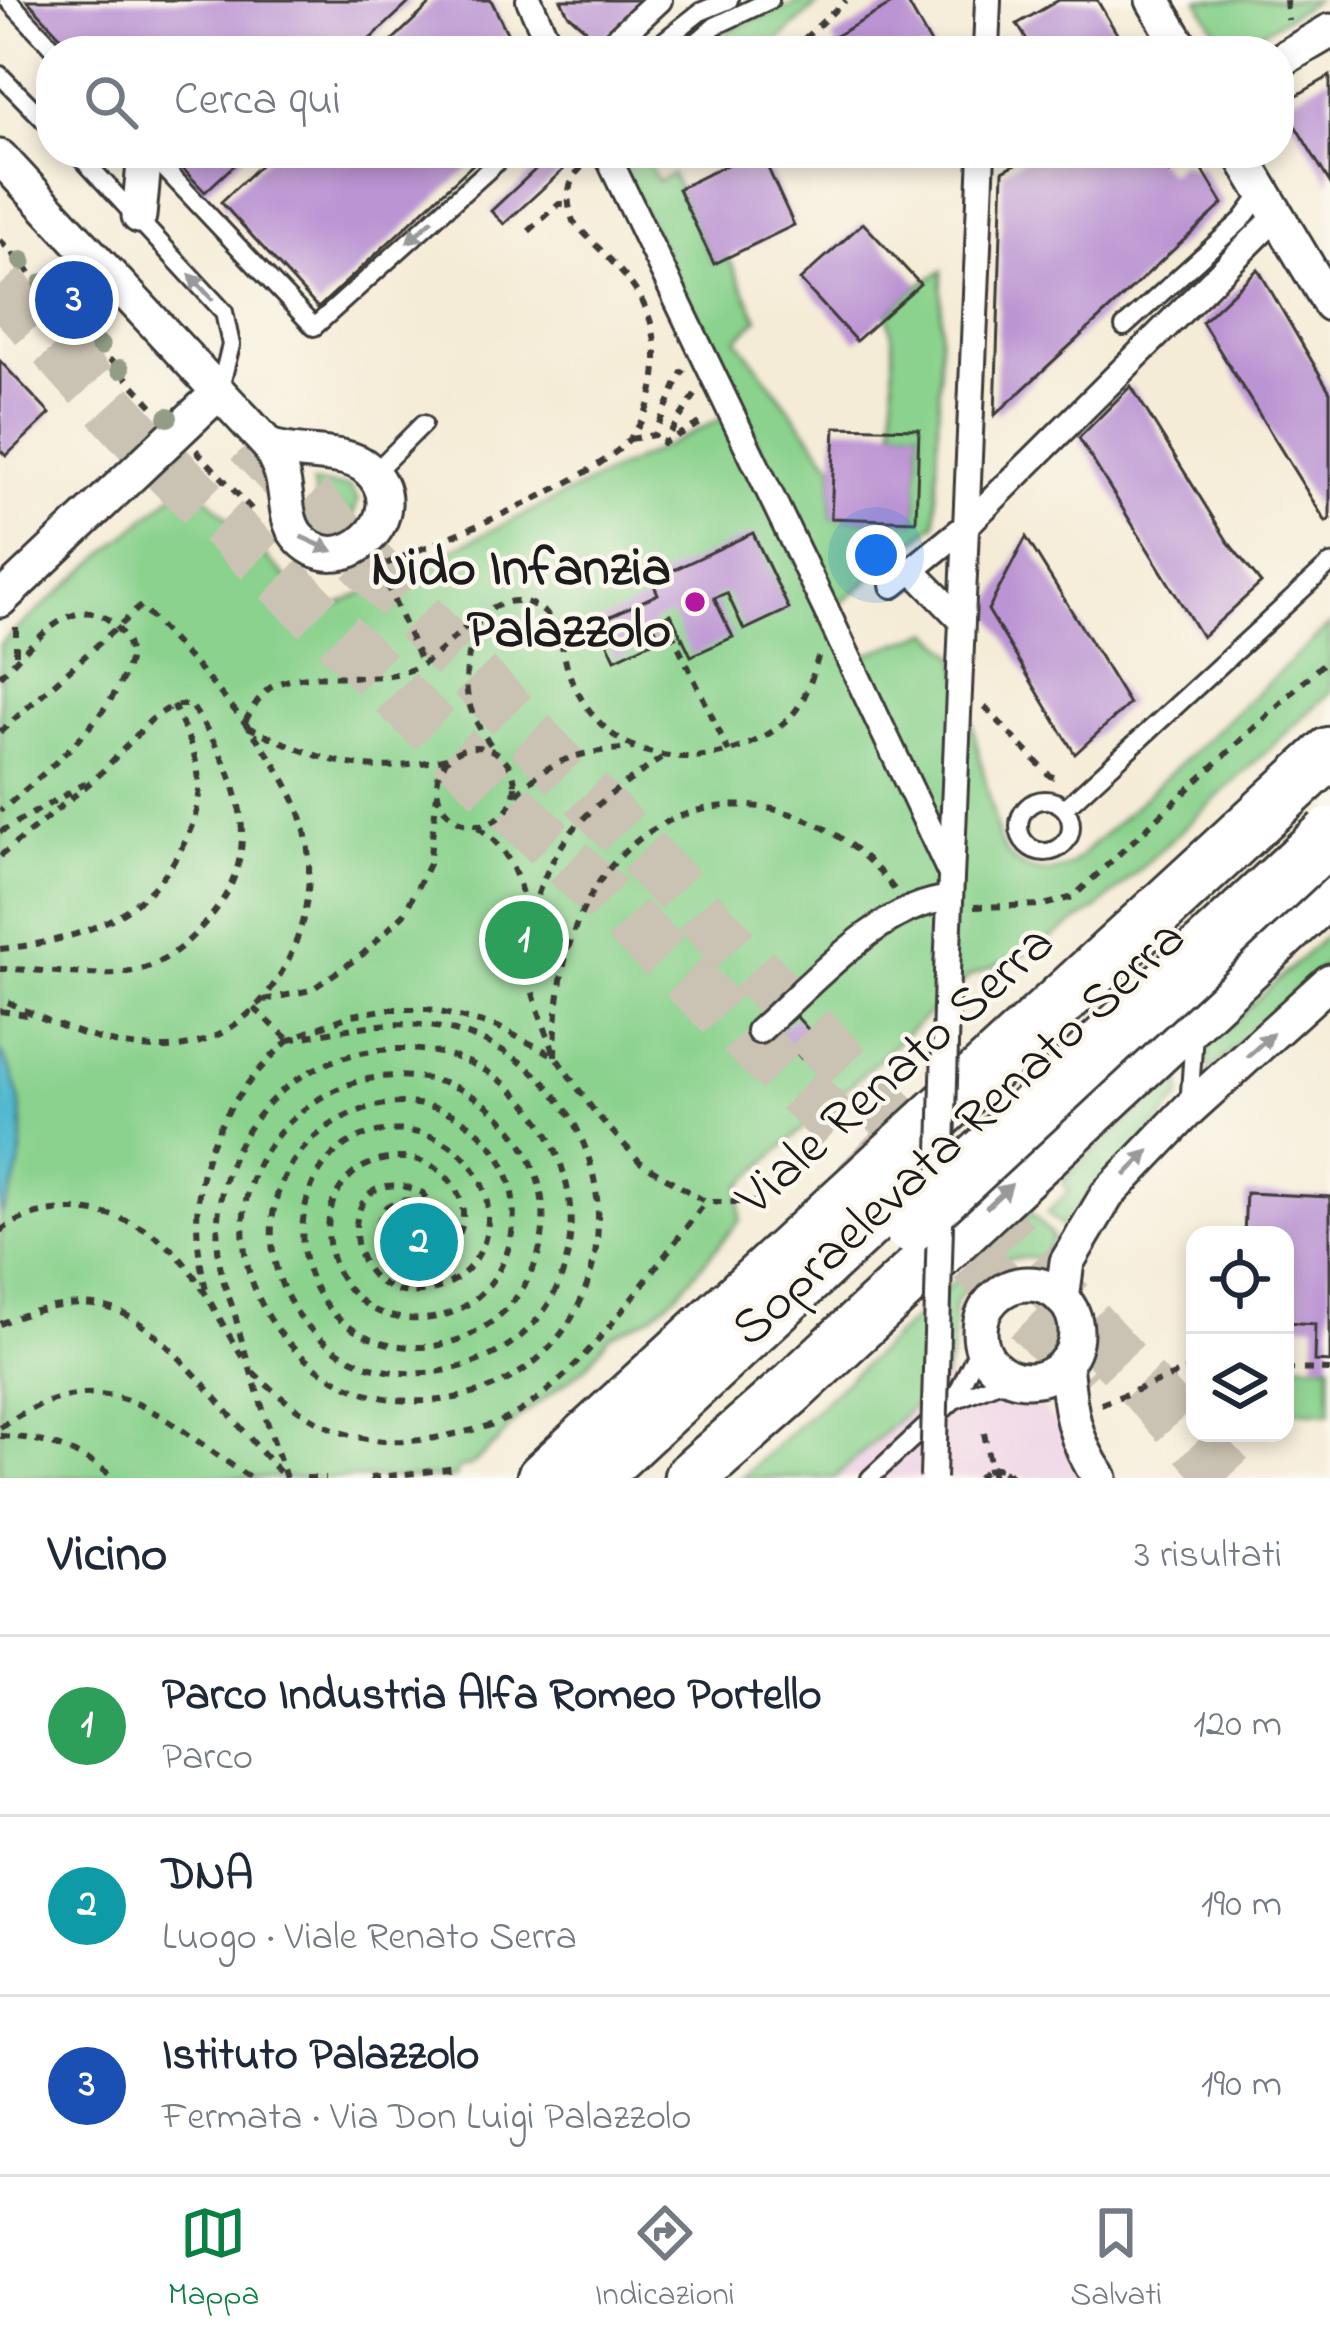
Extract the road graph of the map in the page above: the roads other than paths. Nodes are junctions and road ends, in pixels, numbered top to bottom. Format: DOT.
graph roads {
  1 [pos="8,0"];
  2 [pos="529,0"];
  3 [pos="659,0"];
  4 [pos="729,0"];
  5 [pos="770,0"];
  6 [pos="988,0"];
  7 [pos="1153,0"];
  8 [pos="1330,31"];
  9 [pos="42,36"];
  10 [pos="545,36"];
  11 [pos="620,36"];
  12 [pos="670,36"];
  13 [pos="703,36"];
  14 [pos="987,36"];
  15 [pos="1174,36"];
  16 [pos="1294,52"];
  17 [pos="0,75"];
  18 [pos="36,112"];
  19 [pos="2,162"];
  20 [pos="91,168"];
  21 [pos="152,168"];
  22 [pos="162,168"];
  23 [pos="490,168"];
  24 [pos="613,168"];
  25 [pos="987,168"];
  26 [pos="1248,168"];
  27 [pos="1269,205"];
  28 [pos="139,216"];
  29 [pos="1330,304"];
  30 [pos="1124,327"];
  31 [pos="218,393"];
  32 [pos="423,424"];
  33 [pos="269,446"];
  34 [pos="374,474"];
  35 [pos="966,526"];
  36 [pos="1330,564"];
  37 [pos="8,605"];
  38 [pos="961,620"];
  39 [pos="1330,753"];
  40 [pos="1330,792"];
  41 [pos="1064,808"];
  42 [pos="1330,836"];
  43 [pos="950,872"];
  44 [pos="1330,888"];
  45 [pos="949,899"];
  46 [pos="1330,981"];
  47 [pos="1195,1015"];
  48 [pos="759,1031"];
  49 [pos="1190,1108"];
  50 [pos="911,1202"];
  51 [pos="1062,1299"];
  52 [pos="708,1325"];
  53 [pos="981,1342"];
  54 [pos="1065,1362"];
  55 [pos="1019,1378"];
  56 [pos="790,1390"];
  57 [pos="954,1400"];
  58 [pos="1081,1414"];
  59 [pos="543,1478"];
  60 [pos="579,1478"];
  61 [pos="590,1478"];
  62 [pos="635,1478"];
  63 [pos="661,1478"];
  64 [pos="689,1478"];
  65 [pos="870,1478"];
  66 [pos="933,1478"];
  67 [pos="1100,1478"];
  1 -- 9 [label="lane"];
  2 -- 10 [label="street"];
  3 -- 11 [label="street"];
  4 -- 12 [label="lane"];
  5 -- 13 [label="lane"];
  6 -- 14 [label="street"];
  7 -- 15 [label="street"];
  8 -- 16 [label="street"];
  17 -- 18 [label="lane"];
  19 -- 31 [label="street"];
  20 -- 28 [label="lane"];
  21 -- 28 [label="street"];
  23 -- 22 [label="lane, one-way"];
  24 -- 43 [label="street, bridge"];
  25 -- 35 [label="street"];
  26 -- 27 [label="street"];
  27 -- 29 [label="street"];
  27 -- 30 [label="lane"];
  27 -- 35 [label="street"];
  31 -- 28 [label="lane, one-way"];
  31 -- 33 [label="street"];
  31 -- 37 [label="street"];
  32 -- 34 [label="lane"];
  33 -- 34 [label="street"];
  33 -- 34 [label="street, one-way"];
  35 -- 38 [label="street"];
  35 -- 38 [label="street"];
  36 -- 41 [label="lane"];
  38 -- 43 [label="street"];
  39 -- 52 [label="main road, Viale Renato Serra"];
  40 -- 50 [label="highway, Sopraelevata Renato Serra"];
  42 -- 50 [label="highway, Sopraelevata Renato Serra, bridge"];
  43 -- 45 [label="street"];
  44 -- 47 [label="main road"];
  45 -- 48 [label="street"];
  45 -- 66 [label="street, bridge"];
  49 -- 46 [label="street, one-way"];
  47 -- 49 [label="lane"];
  56 -- 47 [label="main road, one-way"];
  51 -- 49 [label="street, one-way"];
  50 -- 52 [label="main road"];
  50 -- 56 [label="main road"];
  50 -- 61 [label="highway, Sopraelevata Renato Serra"];
  50 -- 62 [label="highway, Sopraelevata Renato Serra"];
  51 -- 53 [label="street"];
  51 -- 54 [label="street"];
  52 -- 59 [label="main road, Viale Renato Serra"];
  52 -- 60 [label="main road"];
  53 -- 55 [label="street"];
  53 -- 57 [label="lane"];
  54 -- 55 [label="street"];
  54 -- 58 [label="street"];
  55 -- 57 [label="lane"];
  55 -- 58 [label="street"];
  56 -- 63 [label="main road"];
  56 -- 64 [label="main road"];
  57 -- 65 [label="lane"];
  58 -- 67 [label="street"];
}
